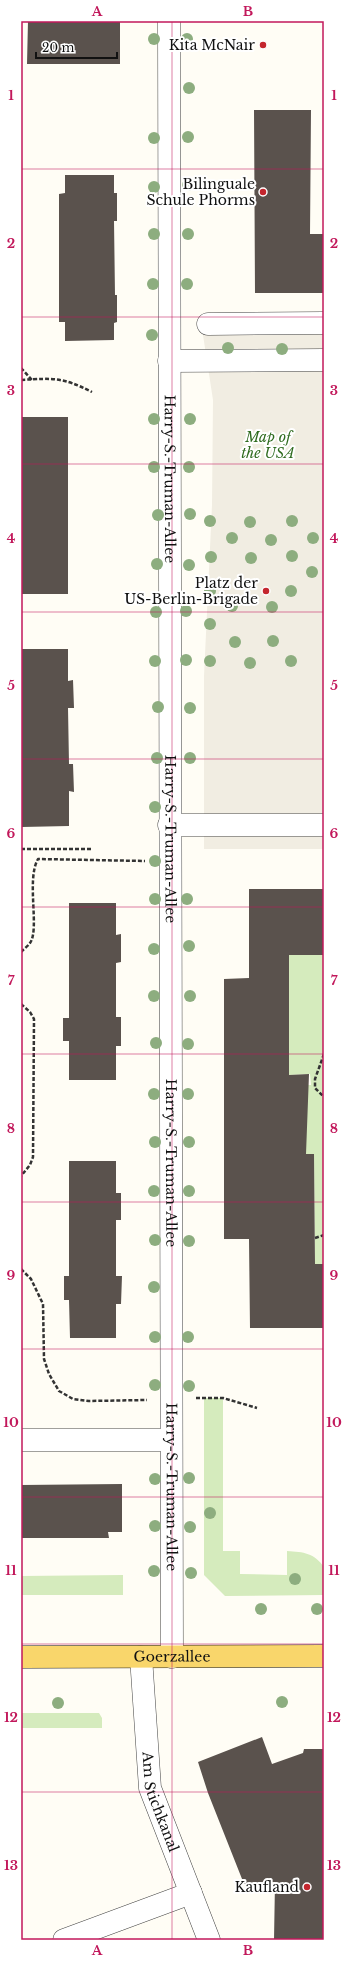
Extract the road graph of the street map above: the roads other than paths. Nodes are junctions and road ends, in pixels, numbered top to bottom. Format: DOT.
graph roads {
  1 [pos="169,21"];
  2 [pos="324,323"];
  3 [pos="208,324"];
  4 [pos="324,360"];
  5 [pos="169,361"];
  6 [pos="169,825"];
  7 [pos="324,825"];
  8 [pos="21,1440"];
  9 [pos="171,1440"];
  10 [pos="324,1656"];
  11 [pos="21,1657"];
  12 [pos="141,1657"];
  13 [pos="172,1657"];
  14 [pos="191,1893"];
  15 [pos="64,1940"];
  16 [pos="209,1940"];
  1 -- 5 [label="street, Harry-S.-Truman-Allee"];
  2 -- 3 [label="street"];
  4 -- 5 [label="street"];
  5 -- 6 [label="street, Harry-S.-Truman-Allee"];
  6 -- 7 [label="street"];
  6 -- 9 [label="street, Harry-S.-Truman-Allee"];
  8 -- 9 [label="street"];
  9 -- 13 [label="street, Harry-S.-Truman-Allee"];
  10 -- 13 [label="main road, Goerzallee"];
  11 -- 12 [label="main road, Goerzallee"];
  12 -- 13 [label="main road, Goerzallee"];
  12 -- 14 [label="street, Am Stichkanal"];
  14 -- 15 [label="street"];
  14 -- 16 [label="street, Am Stichkanal"];
}
